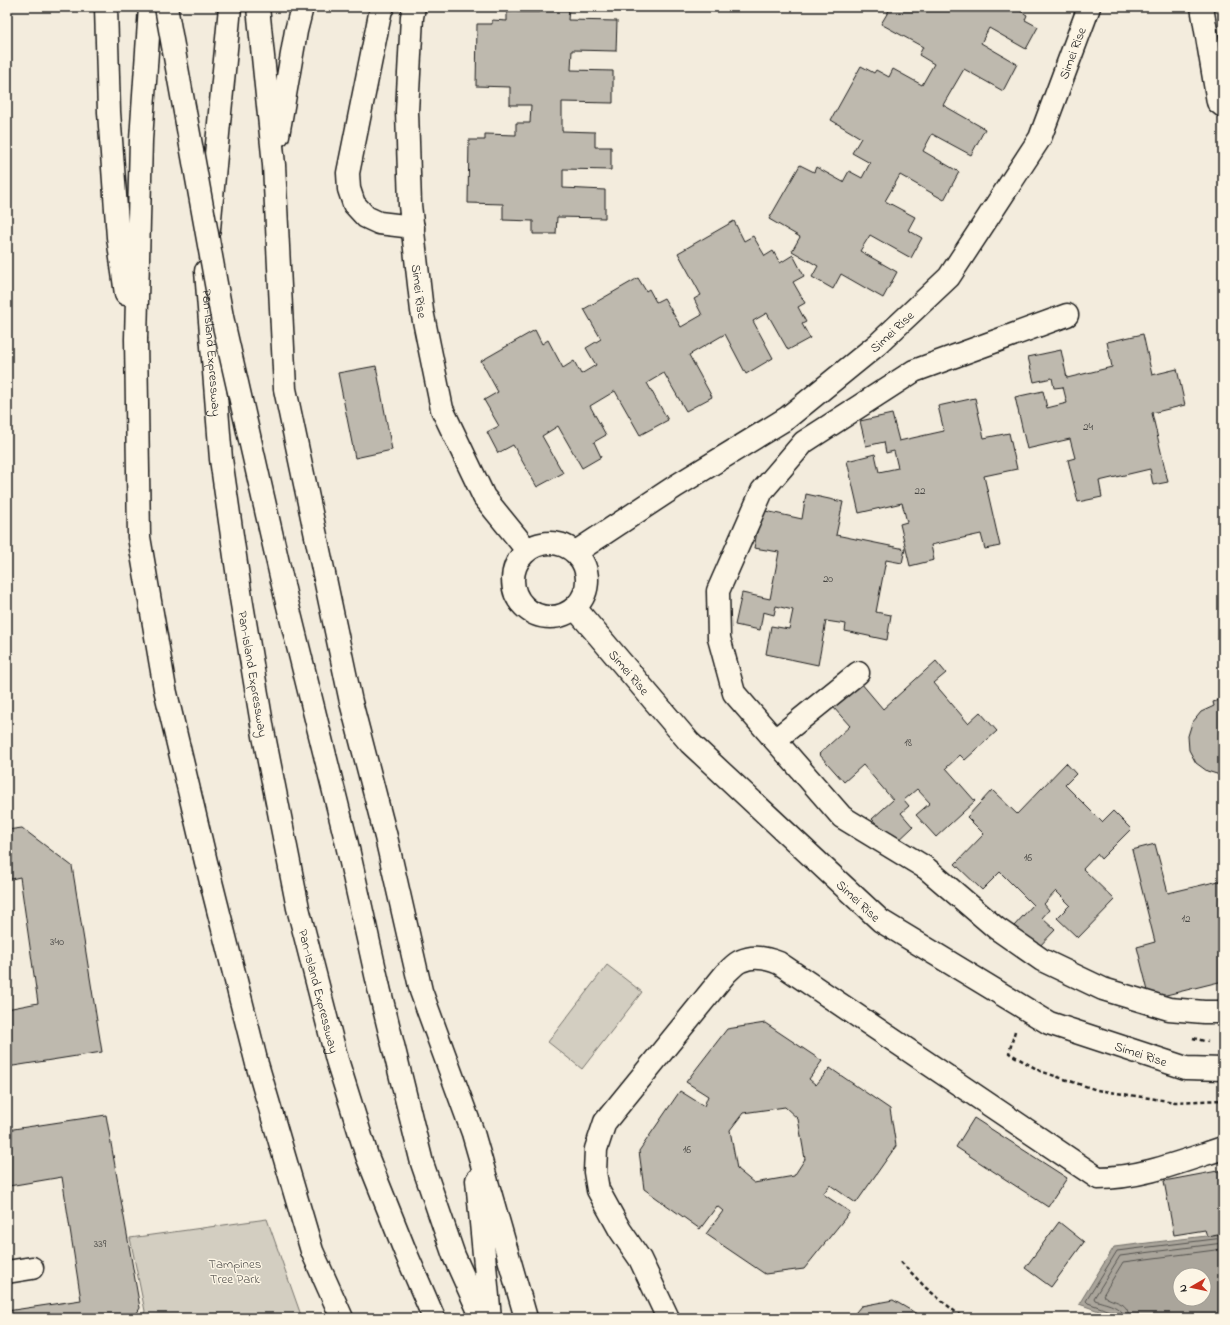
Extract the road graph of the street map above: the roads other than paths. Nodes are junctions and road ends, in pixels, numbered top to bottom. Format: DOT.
graph roads {
  1 [pos="106,7"];
  2 [pos="150,7"];
  3 [pos="166,7"];
  4 [pos="230,7"];
  5 [pos="258,7"];
  6 [pos="302,7"];
  7 [pos="383,7"];
  8 [pos="414,7"];
  9 [pos="1089,7"];
  10 [pos="1202,7"];
  11 [pos="1223,106"];
  12 [pos="274,165"];
  13 [pos="413,227"];
  14 [pos="1067,315"];
  15 [pos="136,339"];
  16 [pos="526,550"];
  17 [pos="576,552"];
  18 [pos="575,608"];
  19 [pos="858,673"];
  20 [pos="775,740"];
  21 [pos="1223,1012"];
  22 [pos="1223,1069"];
  23 [pos="473,1133"];
  24 [pos="1223,1148"];
  25 [pos="32,1268"];
  26 [pos="7,1272"];
  27 [pos="342,1318"];
  28 [pos="434,1318"];
  29 [pos="482,1318"];
  30 [pos="490,1318"];
  31 [pos="526,1318"];
  32 [pos="668,1318"];
  1 -- 15 [label="main road"];
  2 -- 15 [label="main road"];
  3 -- 29 [label="main road, bridge"];
  4 -- 28 [label="main road, Pan-Island Expressway"];
  5 -- 12 [label="main road"];
  6 -- 12 [label="main road"];
  7 -- 13 [label="main road"];
  8 -- 13 [label="main road, Simei Rise"];
  9 -- 17 [label="main road, Simei Rise"];
  10 -- 11 [label="main road"];
  12 -- 23 [label="main road"];
  13 -- 16 [label="main road, Simei Rise"];
  14 -- 20 [label="main road"];
  15 -- 27 [label="main road"];
  16 -- 17 [label="main road"];
  16 -- 18 [label="main road"];
  17 -- 18 [label="main road"];
  18 -- 22 [label="main road, Simei Rise"];
  19 -- 20 [label="main road"];
  20 -- 21 [label="main road"];
  23 -- 30 [label="main road"];
  23 -- 31 [label="main road"];
  24 -- 32 [label="main road"];
  25 -- 26 [label="main road"];
}
